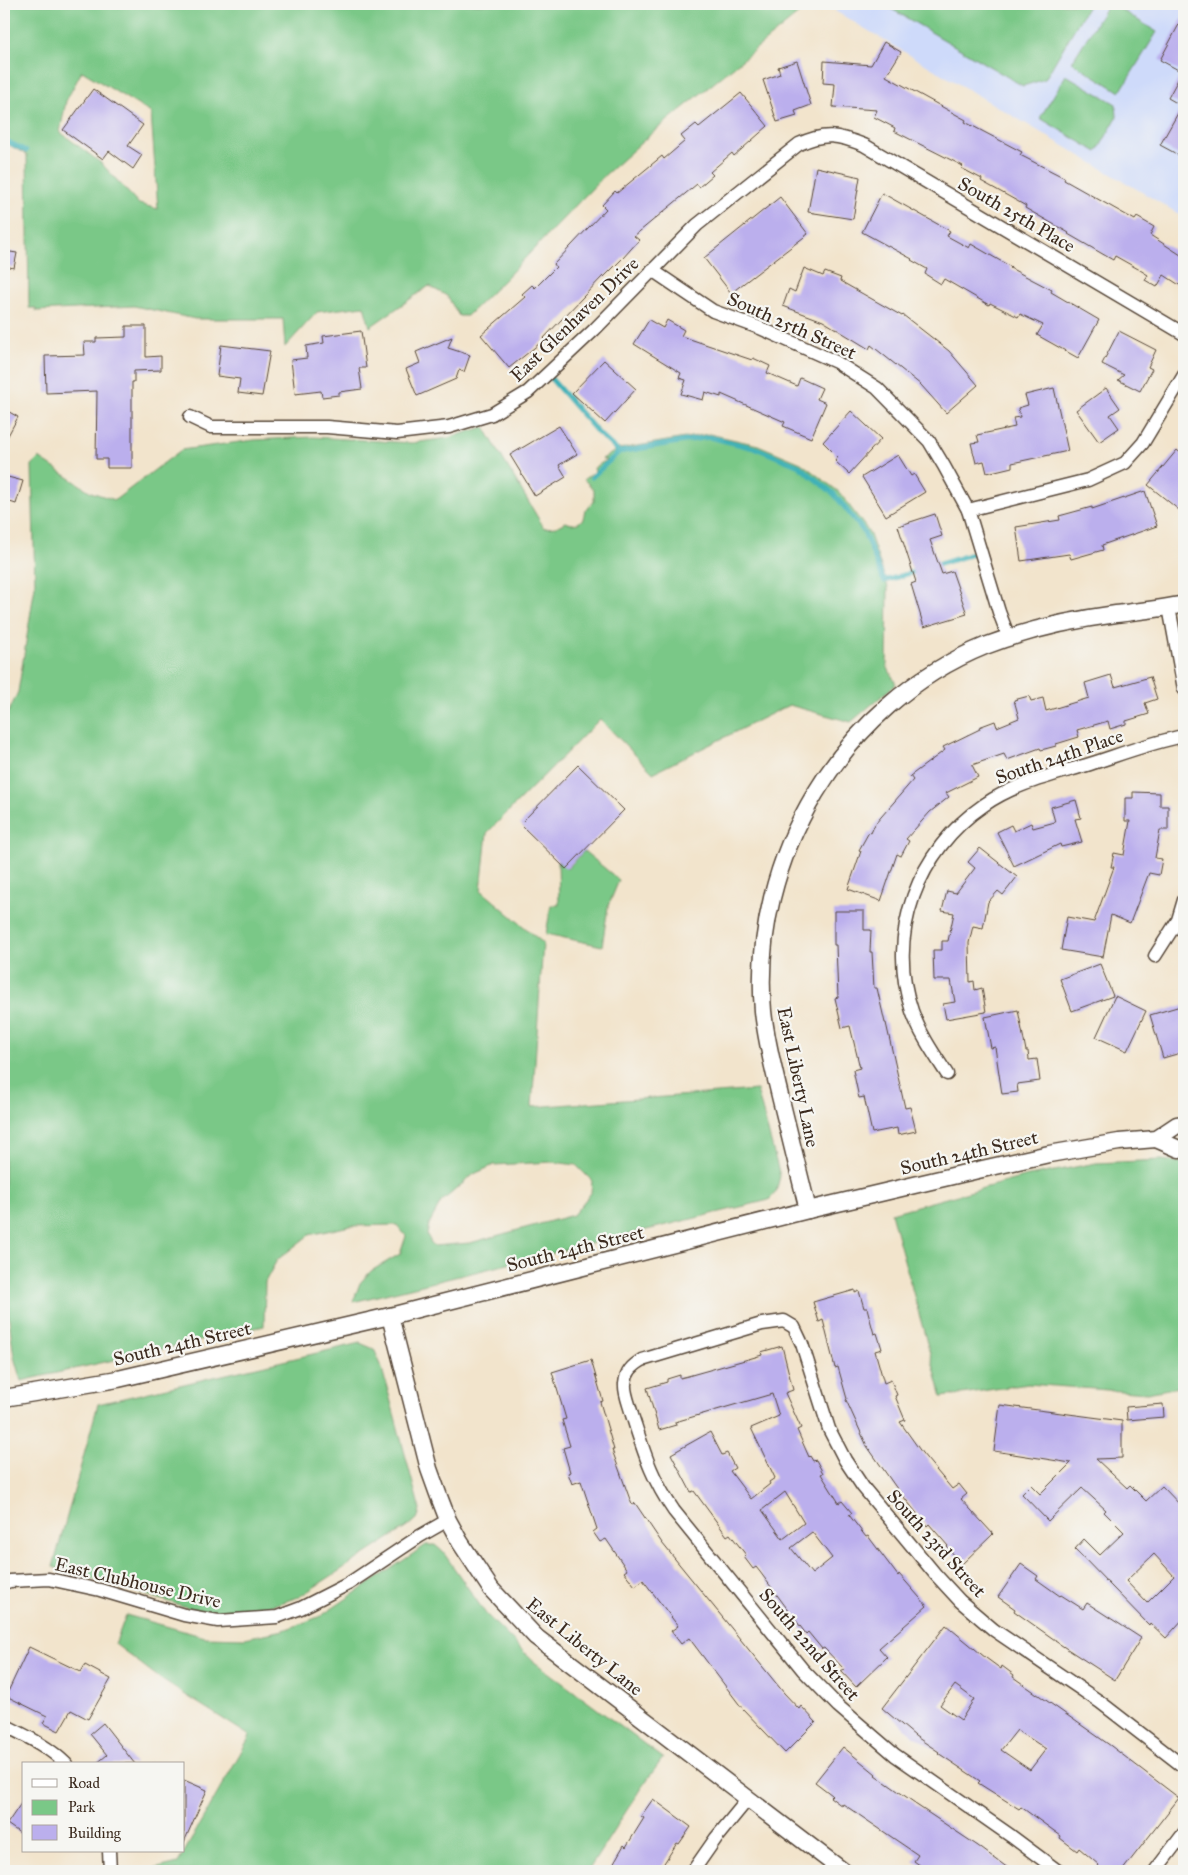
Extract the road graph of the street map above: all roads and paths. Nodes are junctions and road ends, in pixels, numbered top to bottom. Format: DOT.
graph roads {
  1 [pos="827,135"];
  2 [pos="652,270"];
  3 [pos="1184,334"];
  4 [pos="1184,375"];
  5 [pos="190,417"];
  6 [pos="968,510"];
  7 [pos="1177,605"];
  8 [pos="1009,638"];
  9 [pos="1184,689"];
  10 [pos="1184,736"];
  11 [pos="1184,900"];
  12 [pos="1155,956"];
  13 [pos="947,1074"];
  14 [pos="1184,1124"];
  15 [pos="1156,1139"];
  16 [pos="1184,1149"];
  17 [pos="808,1210"];
  18 [pos="390,1316"];
  19 [pos="629,1370"];
  20 [pos="4,1398"];
  21 [pos="448,1520"];
  22 [pos="4,1583"];
  23 [pos="4,1724"];
  24 [pos="64,1762"];
  25 [pos="1184,1767"];
  26 [pos="748,1799"];
  27 [pos="1184,1834"];
  28 [pos="109,1852"];
  29 [pos="110,1871"];
  30 [pos="693,1871"];
  31 [pos="843,1871"];
  32 [pos="1058,1871"];
  33 [pos="1155,1871"];
  1 -- 2 [label="street, East Glenhaven Drive"];
  1 -- 3 [label="street, South 25th Place"];
  2 -- 5 [label="street, East Glenhaven Drive"];
  2 -- 6 [label="street, South 25th Street"];
  4 -- 6 [label="street"];
  6 -- 8 [label="street, South 25th Street"];
  7 -- 8 [label="street, East Liberty Lane"];
  7 -- 9 [label="street"];
  8 -- 17 [label="street, East Liberty Lane"];
  10 -- 13 [label="street, South 24th Place"];
  11 -- 12 [label="street"];
  14 -- 15 [label="street"];
  15 -- 16 [label="street, South 24th Street"];
  15 -- 17 [label="street, South 24th Street"];
  17 -- 18 [label="street, South 24th Street"];
  18 -- 20 [label="street, South 24th Street"];
  18 -- 21 [label="street, East Liberty Lane"];
  19 -- 25 [label="street, South 23rd Street"];
  19 -- 32 [label="street, South 22nd Street"];
  21 -- 22 [label="street, East Clubhouse Drive"];
  21 -- 26 [label="street, East Liberty Lane"];
  23 -- 24 [label="street"];
  26 -- 30 [label="street"];
  26 -- 31 [label="street, East Liberty Lane"];
  27 -- 33 [label="street"];
  28 -- 29 [label="street"];
}
